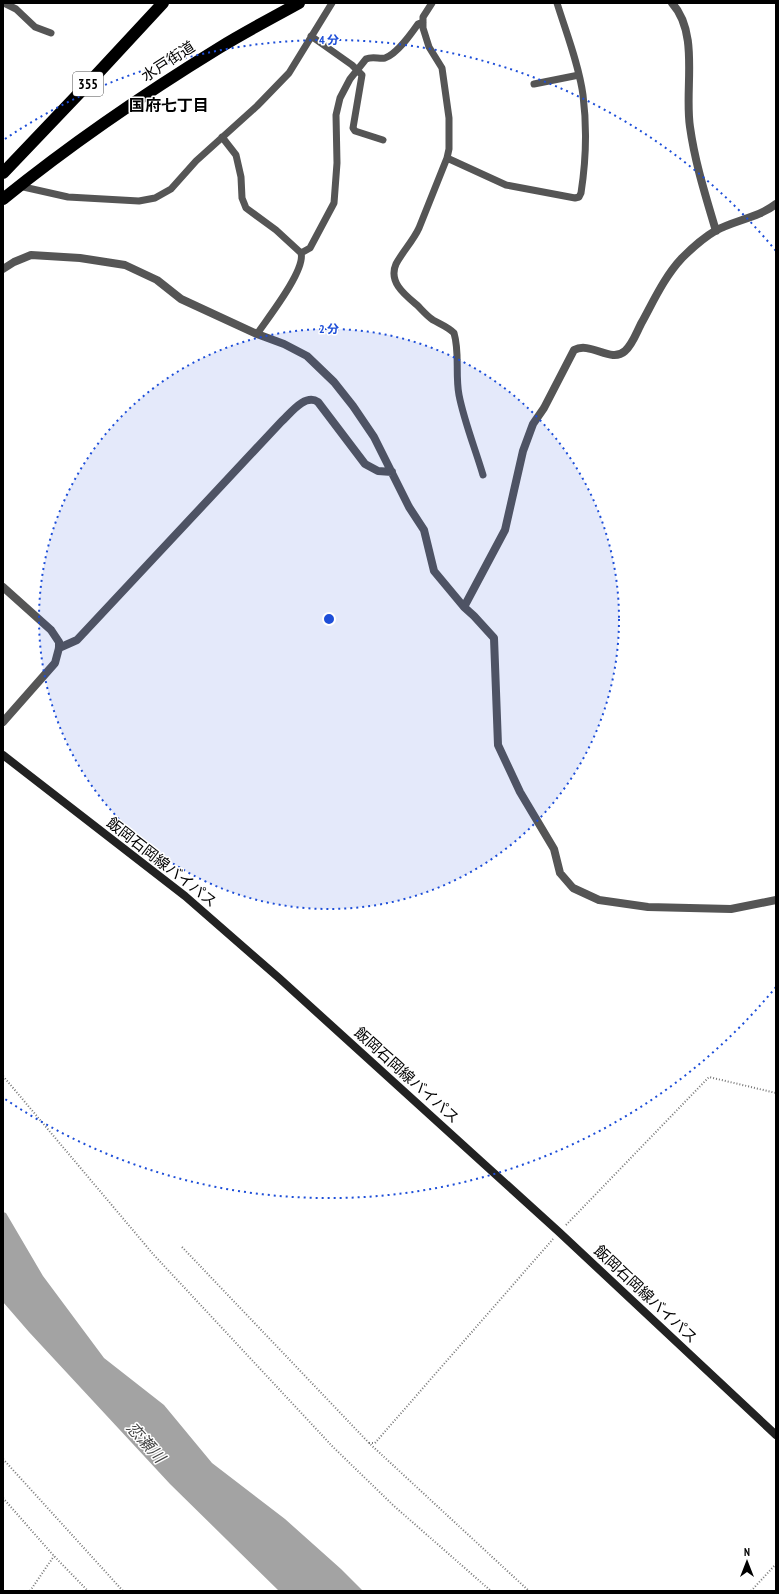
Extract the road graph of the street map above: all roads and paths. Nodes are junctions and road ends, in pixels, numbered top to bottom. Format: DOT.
graph roads {
  1 [pos="4,3"];
  2 [pos="163,3"];
  3 [pos="299,3"];
  4 [pos="332,3"];
  5 [pos="432,3"];
  6 [pos="557,3"];
  7 [pos="672,3"];
  8 [pos="18,6"];
  9 [pos="423,22"];
  10 [pos="51,33"];
  11 [pos="311,36"];
  12 [pos="357,70"];
  13 [pos="579,75"];
  14 [pos="534,84"];
  15 [pos="222,137"];
  16 [pos="383,140"];
  17 [pos="447,158"];
  18 [pos="3,173"];
  19 [pos="19,186"];
  20 [pos="3,199"];
  21 [pos="776,204"];
  22 [pos="716,231"];
  23 [pos="300,252"];
  24 [pos="3,269"];
  25 [pos="257,334"];
  26 [pos="392,472"];
  27 [pos="483,475"];
  28 [pos="3,587"];
  29 [pos="464,607"];
  30 [pos="59,648"];
  31 [pos="3,722"];
  32 [pos="3,755"];
  33 [pos="776,900"];
  34 [pos="3,1076"];
  35 [pos="182,1247"];
  36 [pos="776,1435"];
  37 [pos="3,1459"];
  38 [pos="3,1498"];
  39 [pos="54,1556"];
  40 [pos="776,1564"];
  41 [pos="30,1591"];
  42 [pos="88,1591"];
  43 [pos="123,1591"];
  44 [pos="491,1591"];
  45 [pos="529,1591"];
  46 [pos="751,1591"];
  1 -- 8 [label="lane"];
  2 -- 18 [label="highway, 355"];
  3 -- 19 [label="highway, 水戸街道"];
  4 -- 11 [label="lane"];
  5 -- 9 [label="lane"];
  6 -- 13 [label="lane"];
  7 -- 22 [label="street"];
  8 -- 10 [label="lane"];
  9 -- 12 [label="lane"];
  9 -- 17 [label="lane"];
  11 -- 12 [label="lane"];
  11 -- 15 [label="lane"];
  12 -- 16 [label="lane"];
  12 -- 23 [label="lane"];
  13 -- 14 [label="lane"];
  13 -- 17 [label="lane"];
  15 -- 19 [label="lane"];
  15 -- 23 [label="lane"];
  17 -- 27 [label="lane"];
  19 -- 20 [label="highway, 水戸街道"];
  21 -- 22 [label="street"];
  22 -- 29 [label="street"];
  23 -- 25 [label="lane"];
  24 -- 25 [label="street"];
  25 -- 26 [label="street"];
  26 -- 29 [label="street"];
  26 -- 30 [label="street"];
  28 -- 30 [label="street"];
  29 -- 33 [label="street"];
  30 -- 31 [label="street"];
  32 -- 36 [label="main road, 飯岡石岡線バイパス"];
  34 -- 44 [label="path"];
  35 -- 45 [label="path"];
  37 -- 43 [label="path"];
  38 -- 39 [label="path"];
  39 -- 41 [label="path"];
  39 -- 42 [label="path"];
  40 -- 46 [label="path"];
}
